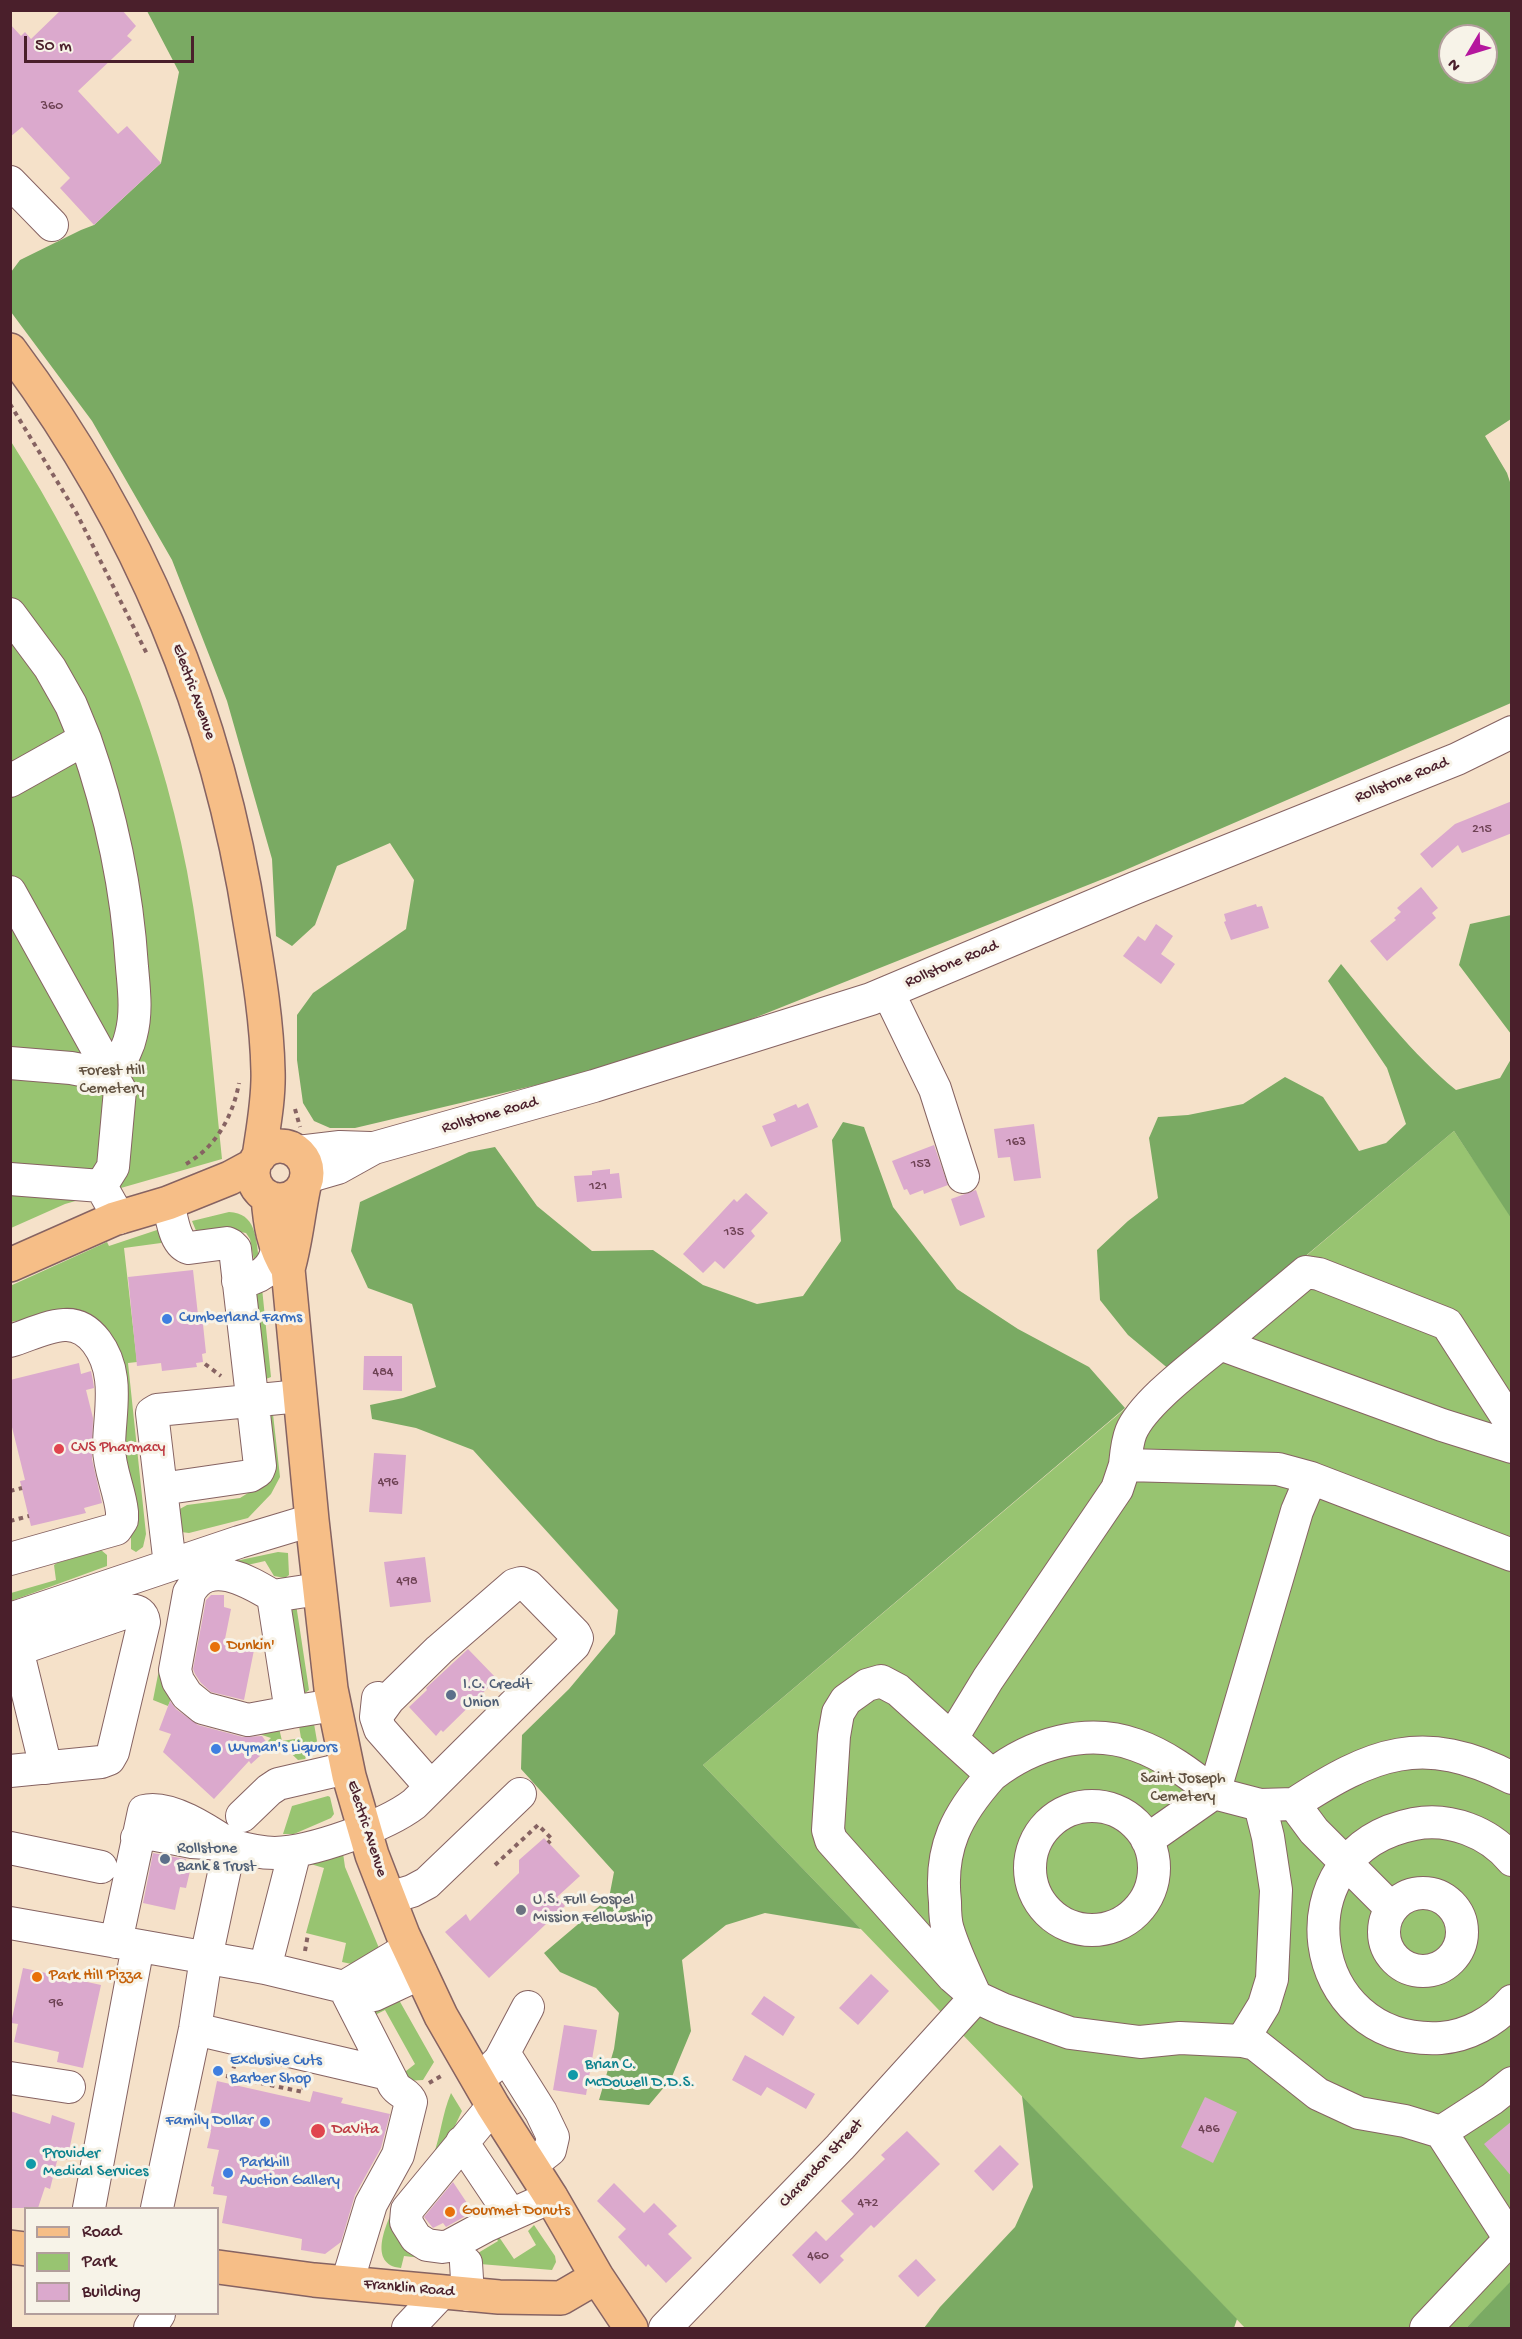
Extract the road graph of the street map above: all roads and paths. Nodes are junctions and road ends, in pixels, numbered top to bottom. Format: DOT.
graph roads {
  1 [pos="10,182"];
  2 [pos="52,225"];
  3 [pos="10,350"];
  4 [pos="10,404"];
  5 [pos="10,615"];
  6 [pos="22,654"];
  7 [pos="152,666"];
  8 [pos="1512,732"];
  9 [pos="85,739"];
  10 [pos="10,782"];
  11 [pos="10,892"];
  12 [pos="888,992"];
  13 [pos="10,1064"];
  14 [pos="254,1075"];
  15 [pos="112,1076"];
  16 [pos="300,1166"];
  17 [pos="179,1167"];
  18 [pos="963,1177"];
  19 [pos="261,1178"];
  20 [pos="10,1179"];
  21 [pos="101,1186"];
  22 [pos="168,1203"];
  23 [pos="119,1218"];
  24 [pos="283,1259"];
  25 [pos="10,1265"];
  26 [pos="238,1281"];
  27 [pos="23,1337"];
  28 [pos="1220,1344"];
  29 [pos="300,1396"];
  30 [pos="252,1399"];
  31 [pos="1512,1425"];
  32 [pos="1512,1447"];
  33 [pos="1125,1465"];
  34 [pos="1311,1478"];
  35 [pos="22,1488"];
  36 [pos="161,1489"];
  37 [pos="10,1491"];
  38 [pos="29,1516"];
  39 [pos="312,1520"];
  40 [pos="10,1521"];
  41 [pos="116,1529"];
  42 [pos="1512,1555"];
  43 [pos="10,1559"];
  44 [pos="170,1565"];
  45 [pos="127,1579"];
  46 [pos="319,1589"];
  47 [pos="273,1596"];
  48 [pos="10,1619"];
  49 [pos="18,1684"];
  50 [pos="284,1713"];
  51 [pos="336,1715"];
  52 [pos="376,1717"];
  53 [pos="952,1738"];
  54 [pos="46,1768"];
  55 [pos="347,1768"];
  56 [pos="10,1771"];
  57 [pos="992,1775"];
  58 [pos="1512,1778"];
  59 [pos="431,1787"];
  60 [pos="1214,1793"];
  61 [pos="520,1794"];
  62 [pos="1294,1804"];
  63 [pos="1260,1806"];
  64 [pos="243,1816"];
  65 [pos="365,1829"];
  66 [pos="1147,1840"];
  67 [pos="548,1843"];
  68 [pos="230,1845"];
  69 [pos="10,1848"];
  70 [pos="295,1851"];
  71 [pos="1512,1860"];
  72 [pos="1346,1862"];
  73 [pos="495,1864"];
  74 [pos="101,1867"];
  75 [pos="389,1898"];
  76 [pos="1391,1908"];
  77 [pos="10,1923"];
  78 [pos="127,1944"];
  79 [pos="206,1958"];
  80 [pos="415,1961"];
  81 [pos="265,1968"];
  82 [pos="344,1987"];
  83 [pos="976,1997"];
  84 [pos="1512,2001"];
  85 [pos="528,2007"];
  86 [pos="195,2029"];
  87 [pos="1242,2041"];
  88 [pos="504,2053"];
  89 [pos="388,2074"];
  90 [pos="226,2076"];
  91 [pos="10,2078"];
  92 [pos="307,2078"];
  93 [pos="1512,2083"];
  94 [pos="69,2087"];
  95 [pos="486,2092"];
  96 [pos="1441,2132"];
  97 [pos="454,2152"];
  98 [pos="531,2165"];
  99 [pos="551,2198"];
  100 [pos="89,2207"];
  101 [pos="157,2207"];
  102 [pos="499,2221"];
  103 [pos="1511,2239"];
  104 [pos="466,2263"];
  105 [pos="219,2267"];
  106 [pos="597,2277"];
  107 [pos="347,2283"];
  108 [pos="455,2294"];
  109 [pos="158,2315"];
  110 [pos="150,2328"];
  111 [pos="411,2328"];
  112 [pos="631,2328"];
  113 [pos="665,2328"];
  114 [pos="1426,2328"];
  1 -- 2 [label="street"];
  3 -- 14 [label="main road, Electric Avenue"];
  4 -- 7 [label="path"];
  5 -- 6 [label="street"];
  6 -- 9 [label="street"];
  8 -- 12 [label="street, Rollstone Road"];
  9 -- 10 [label="street"];
  9 -- 15 [label="street"];
  11 -- 15 [label="street"];
  12 -- 16 [label="street, Rollstone Road"];
  12 -- 18 [label="street"];
  13 -- 15 [label="street"];
  14 -- 16 [label="main road, Electric Avenue"];
  14 -- 17 [label="path"];
  14 -- 19 [label="main road, Electric Avenue"];
  15 -- 21 [label="street"];
  16 -- 19 [label="main road"];
  16 -- 19 [label="main road"];
  16 -- 24 [label="main road, Electric Avenue"];
  19 -- 22 [label="main road"];
  19 -- 24 [label="main road, Electric Avenue"];
  20 -- 21 [label="street"];
  21 -- 23 [label="street"];
  22 -- 23 [label="main road"];
  22 -- 26 [label="street"];
  23 -- 25 [label="main road"];
  24 -- 26 [label="street"];
  24 -- 29 [label="main road, Electric Avenue"];
  26 -- 30 [label="street"];
  27 -- 41 [label="street"];
  28 -- 31 [label="street"];
  28 -- 32 [label="street"];
  28 -- 33 [label="street"];
  29 -- 30 [label="street"];
  29 -- 39 [label="main road, Electric Avenue"];
  30 -- 36 [label="street"];
  30 -- 36 [label="street"];
  33 -- 34 [label="street"];
  33 -- 53 [label="street"];
  34 -- 42 [label="street"];
  34 -- 60 [label="street"];
  35 -- 37 [label="path"];
  36 -- 44 [label="street"];
  38 -- 40 [label="path"];
  39 -- 44 [label="street"];
  39 -- 46 [label="main road, Electric Avenue"];
  41 -- 43 [label="street"];
  41 -- 45 [label="street"];
  44 -- 45 [label="street"];
  45 -- 48 [label="street"];
  46 -- 47 [label="street"];
  46 -- 51 [label="main road, Electric Avenue"];
  47 -- 50 [label="street"];
  47 -- 50 [label="street"];
  49 -- 54 [label="street"];
  49 -- 54 [label="street"];
  50 -- 51 [label="street"];
  51 -- 52 [label="street"];
  51 -- 55 [label="main road, Electric Avenue"];
  52 -- 59 [label="street"];
  52 -- 59 [label="street"];
  53 -- 57 [label="street"];
  53 -- 83 [label="street"];
  54 -- 56 [label="street"];
  55 -- 64 [label="street"];
  55 -- 65 [label="main road, Electric Avenue"];
  57 -- 60 [label="street"];
  57 -- 83 [label="street"];
  58 -- 62 [label="street"];
  59 -- 65 [label="street"];
  60 -- 63 [label="street"];
  60 -- 66 [label="street"];
  61 -- 75 [label="street"];
  62 -- 63 [label="street"];
  62 -- 72 [label="street"];
  63 -- 87 [label="street"];
  65 -- 70 [label="street"];
  65 -- 75 [label="main road, Electric Avenue"];
  67 -- 73 [label="path"];
  68 -- 70 [label="street"];
  68 -- 78 [label="street"];
  68 -- 79 [label="street"];
  69 -- 74 [label="street"];
  70 -- 81 [label="street"];
  71 -- 72 [label="street"];
  72 -- 76 [label="street"];
  72 -- 84 [label="street"];
  75 -- 80 [label="main road, Electric Avenue"];
  77 -- 78 [label="street"];
  78 -- 79 [label="street"];
  78 -- 100 [label="street"];
  79 -- 81 [label="street"];
  79 -- 86 [label="street"];
  80 -- 82 [label="street"];
  80 -- 95 [label="main road, Electric Avenue"];
  81 -- 82 [label="street"];
  82 -- 89 [label="street"];
  83 -- 87 [label="street"];
  83 -- 113 [label="street, Clarendon Street"];
  85 -- 88 [label="street"];
  86 -- 89 [label="street"];
  86 -- 101 [label="street"];
  87 -- 96 [label="street"];
  88 -- 95 [label="street"];
  88 -- 98 [label="street"];
  89 -- 107 [label="street"];
  90 -- 92 [label="path"];
  91 -- 94 [label="street"];
  93 -- 96 [label="street"];
  95 -- 97 [label="street"];
  95 -- 98 [label="main road, Electric Avenue"];
  96 -- 103 [label="street"];
  97 -- 102 [label="street"];
  97 -- 102 [label="street"];
  98 -- 99 [label="main road, Electric Avenue"];
  99 -- 102 [label="street"];
  99 -- 106 [label="main road, Electric Avenue"];
  103 -- 114 [label="street"];
  104 -- 108 [label="street"];
  105 -- 107 [label="main road, Franklin Road"];
  106 -- 108 [label="main road, Franklin Road"];
  106 -- 112 [label="main road, Electric Avenue"];
  107 -- 108 [label="main road, Franklin Road"];
  108 -- 111 [label="street"];
  109 -- 110 [label="street"];
}
